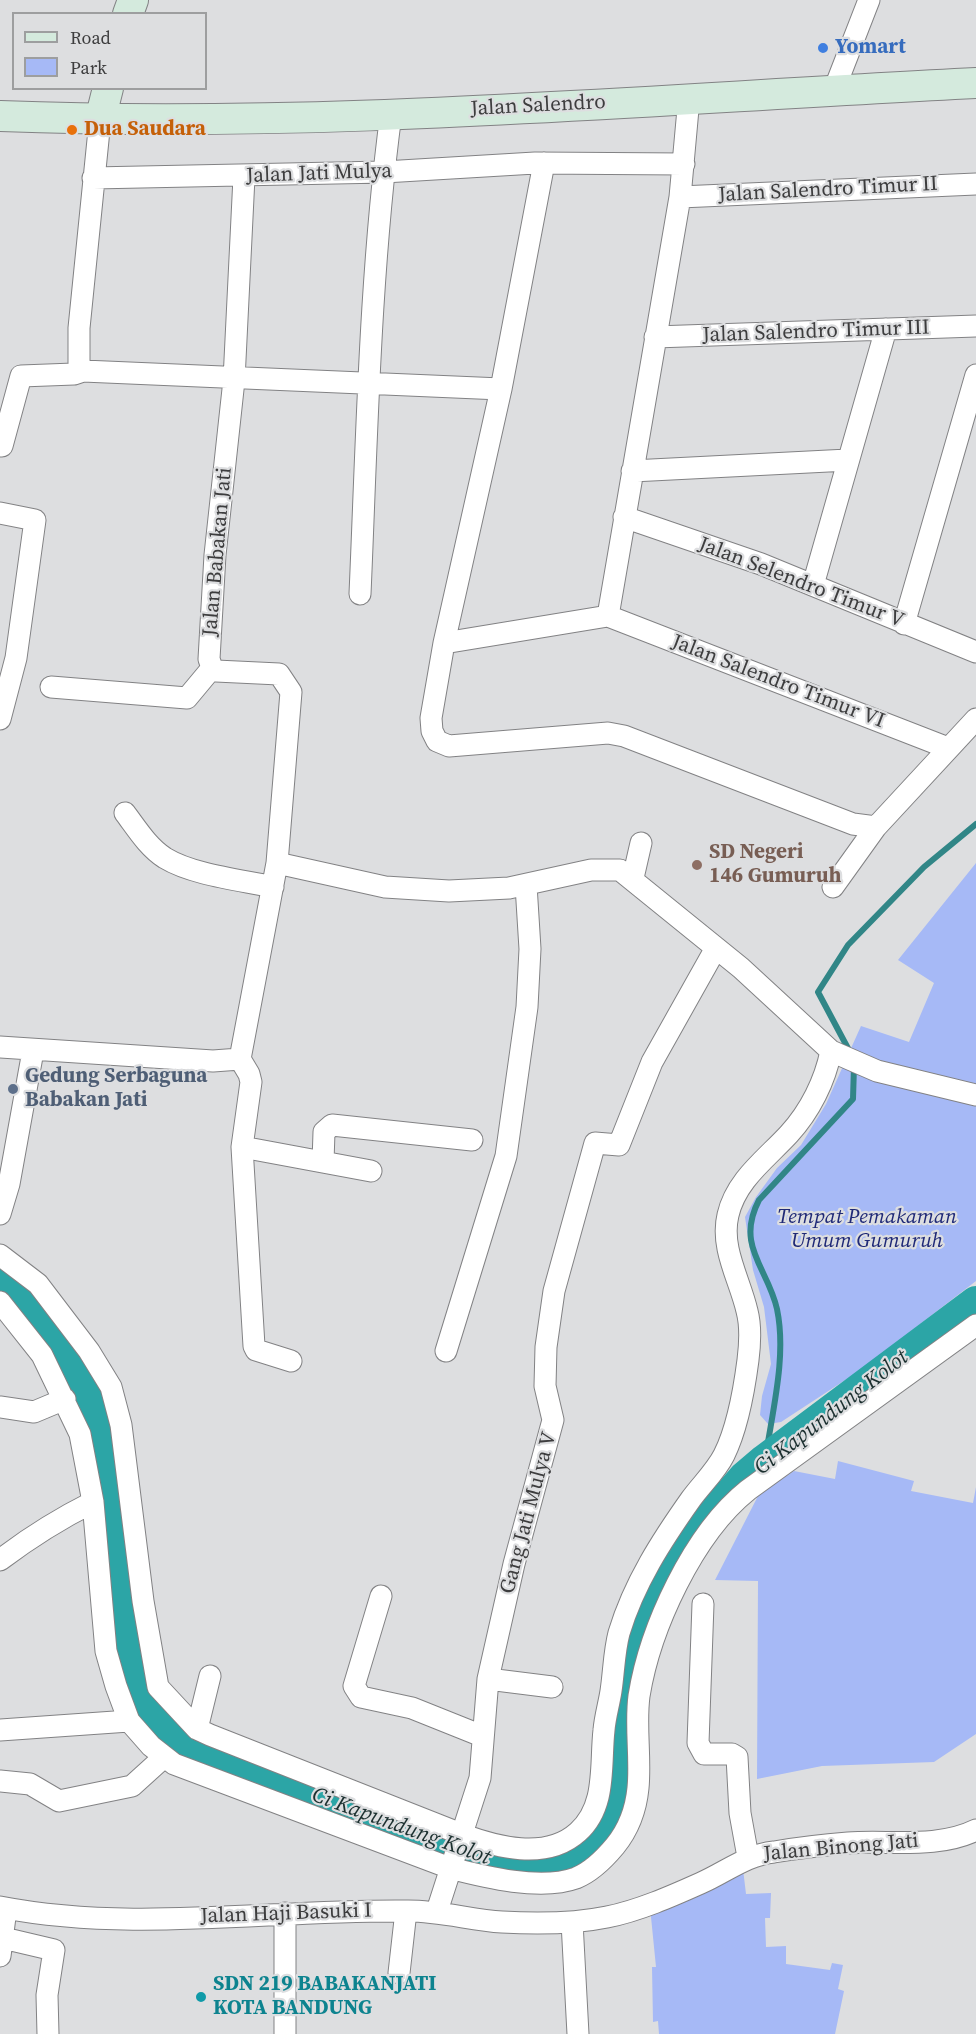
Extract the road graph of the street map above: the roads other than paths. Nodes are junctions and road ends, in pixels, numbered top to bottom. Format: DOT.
graph roads {
  1 [pos="869,0"];
  2 [pos="976,83"];
  3 [pos="108,90"];
  4 [pos="834,90"];
  5 [pos="689,98"];
  6 [pos="391,114"];
  7 [pos="0,116"];
  8 [pos="100,120"];
  9 [pos="544,163"];
  10 [pos="684,164"];
  11 [pos="384,172"];
  12 [pos="244,177"];
  13 [pos="93,178"];
  14 [pos="976,184"];
  15 [pos="680,197"];
  16 [pos="976,326"];
  17 [pos="886,329"];
  18 [pos="656,337"];
  19 [pos="82,371"];
  20 [pos="976,375"];
  21 [pos="234,380"];
  22 [pos="369,384"];
  23 [pos="501,389"];
  24 [pos="0,446"];
  25 [pos="848,460"];
  26 [pos="632,471"];
  27 [pos="0,513"];
  28 [pos="624,517"];
  29 [pos="813,585"];
  30 [pos="360,594"];
  31 [pos="608,616"];
  32 [pos="904,624"];
  33 [pos="444,643"];
  34 [pos="976,652"];
  35 [pos="212,668"];
  36 [pos="51,687"];
  37 [pos="0,719"];
  38 [pos="976,719"];
  39 [pos="948,748"];
  40 [pos="125,813"];
  41 [pos="876,827"];
  42 [pos="642,843"];
  43 [pos="277,863"];
  44 [pos="633,878"];
  45 [pos="526,885"];
  46 [pos="273,887"];
  47 [pos="833,887"];
  48 [pos="716,948"];
  49 [pos="0,1047"];
  50 [pos="33,1051"];
  51 [pos="836,1053"];
  52 [pos="240,1059"];
  53 [pos="976,1095"];
  54 [pos="472,1140"];
  55 [pos="242,1147"];
  56 [pos="322,1162"];
  57 [pos="371,1171"];
  58 [pos="0,1214"];
  59 [pos="0,1256"];
  60 [pos="0,1302"];
  61 [pos="976,1325"];
  62 [pos="446,1351"];
  63 [pos="291,1361"];
  64 [pos="65,1399"];
  65 [pos="0,1407"];
  66 [pos="93,1502"];
  67 [pos="0,1560"];
  68 [pos="381,1596"];
  69 [pos="703,1604"];
  70 [pos="210,1677"];
  71 [pos="488,1679"];
  72 [pos="552,1687"];
  73 [pos="129,1721"];
  74 [pos="197,1729"];
  75 [pos="0,1730"];
  76 [pos="482,1736"];
  77 [pos="164,1757"];
  78 [pos="0,1781"];
  79 [pos="976,1830"];
  80 [pos="460,1838"];
  81 [pos="748,1857"];
  82 [pos="451,1865"];
  83 [pos="3,1908"];
  84 [pos="405,1911"];
  85 [pos="437,1911"];
  86 [pos="285,1913"];
  87 [pos="572,1922"];
  88 [pos="2,1947"];
  89 [pos="399,1973"];
  90 [pos="48,2034"];
  91 [pos="285,2034"];
  92 [pos="578,2034"];
  1 -- 4 [label="street"];
  2 -- 4 [label="street, Jalan Salendro"];
  3 -- 8 [label="street"];
  4 -- 5 [label="street, Jalan Salendro"];
  5 -- 6 [label="street, Jalan Salendro"];
  5 -- 10 [label="street"];
  6 -- 8 [label="street, Jalan Salendro"];
  6 -- 11 [label="street"];
  7 -- 8 [label="street, Jalan Salendro"];
  8 -- 13 [label="street"];
  9 -- 10 [label="street, Jalan Jati Mulya"];
  9 -- 11 [label="street, Jalan Jati Mulya"];
  9 -- 23 [label="street"];
  10 -- 15 [label="street"];
  11 -- 12 [label="street, Jalan Jati Mulya"];
  11 -- 22 [label="street"];
  12 -- 13 [label="street, Jalan Jati Mulya"];
  12 -- 21 [label="street, Jalan Babakan Jati"];
  13 -- 19 [label="street"];
  14 -- 15 [label="street, Jalan Salendro Timur II"];
  15 -- 18 [label="street"];
  16 -- 17 [label="street, Jalan Salendro Timur III"];
  17 -- 18 [label="street, Jalan Salendro Timur III"];
  17 -- 25 [label="street"];
  18 -- 26 [label="street"];
  19 -- 21 [label="street"];
  19 -- 24 [label="street"];
  20 -- 32 [label="street"];
  21 -- 22 [label="street"];
  21 -- 35 [label="street, Jalan Babakan Jati"];
  22 -- 23 [label="street"];
  22 -- 30 [label="street"];
  23 -- 33 [label="street"];
  25 -- 26 [label="street"];
  25 -- 29 [label="street"];
  26 -- 28 [label="street"];
  27 -- 37 [label="street"];
  28 -- 29 [label="street, Jalan Selendro Timur V"];
  28 -- 31 [label="street"];
  29 -- 32 [label="street, Jalan Selendro Timur V"];
  31 -- 33 [label="street"];
  31 -- 39 [label="street, Jalan Salendro Timur VI"];
  32 -- 34 [label="street, Jalan Selendro Timur V"];
  33 -- 41 [label="street"];
  35 -- 36 [label="street"];
  35 -- 43 [label="street, Jalan Babakan Jati"];
  38 -- 39 [label="street"];
  39 -- 41 [label="street"];
  40 -- 46 [label="street"];
  41 -- 47 [label="street"];
  42 -- 44 [label="street"];
  43 -- 45 [label="street"];
  43 -- 46 [label="street, Jalan Babakan Jati"];
  44 -- 45 [label="street"];
  44 -- 48 [label="street"];
  45 -- 62 [label="street"];
  46 -- 52 [label="street, Jalan Babakan Jati"];
  48 -- 51 [label="street"];
  48 -- 71 [label="street, Gang Jati Mulya V"];
  49 -- 50 [label="street"];
  50 -- 52 [label="street"];
  50 -- 58 [label="street"];
  51 -- 53 [label="street"];
  51 -- 80 [label="street"];
  52 -- 55 [label="street"];
  54 -- 56 [label="street"];
  55 -- 56 [label="street"];
  55 -- 63 [label="street"];
  56 -- 57 [label="street"];
  59 -- 74 [label="street"];
  60 -- 64 [label="street"];
  61 -- 82 [label="street"];
  64 -- 65 [label="street"];
  64 -- 66 [label="street"];
  66 -- 67 [label="street"];
  66 -- 73 [label="street"];
  68 -- 76 [label="street"];
  69 -- 81 [label="street"];
  70 -- 74 [label="street"];
  71 -- 72 [label="street"];
  71 -- 76 [label="street, Gang Jati Mulya V"];
  73 -- 75 [label="street"];
  73 -- 77 [label="street"];
  74 -- 80 [label="street"];
  76 -- 80 [label="street, Gang Jati Mulya V"];
  77 -- 78 [label="street"];
  77 -- 82 [label="street"];
  79 -- 81 [label="street, Jalan Binong Jati"];
  80 -- 82 [label="street, Gang Jati Mulya V"];
  81 -- 87 [label="street, Jalan Binong Jati"];
  82 -- 85 [label="street, Gang Jati Mulya V"];
  83 -- 86 [label="street, Jalan Haji Basuki I"];
  83 -- 88 [label="street"];
  84 -- 85 [label="street, Jalan Haji Basuki I"];
  84 -- 86 [label="street, Jalan Haji Basuki I"];
  84 -- 89 [label="street"];
  85 -- 87 [label="street, Jalan Haji Basuki I"];
  86 -- 91 [label="street"];
  87 -- 92 [label="street"];
  88 -- 90 [label="street"];
}
